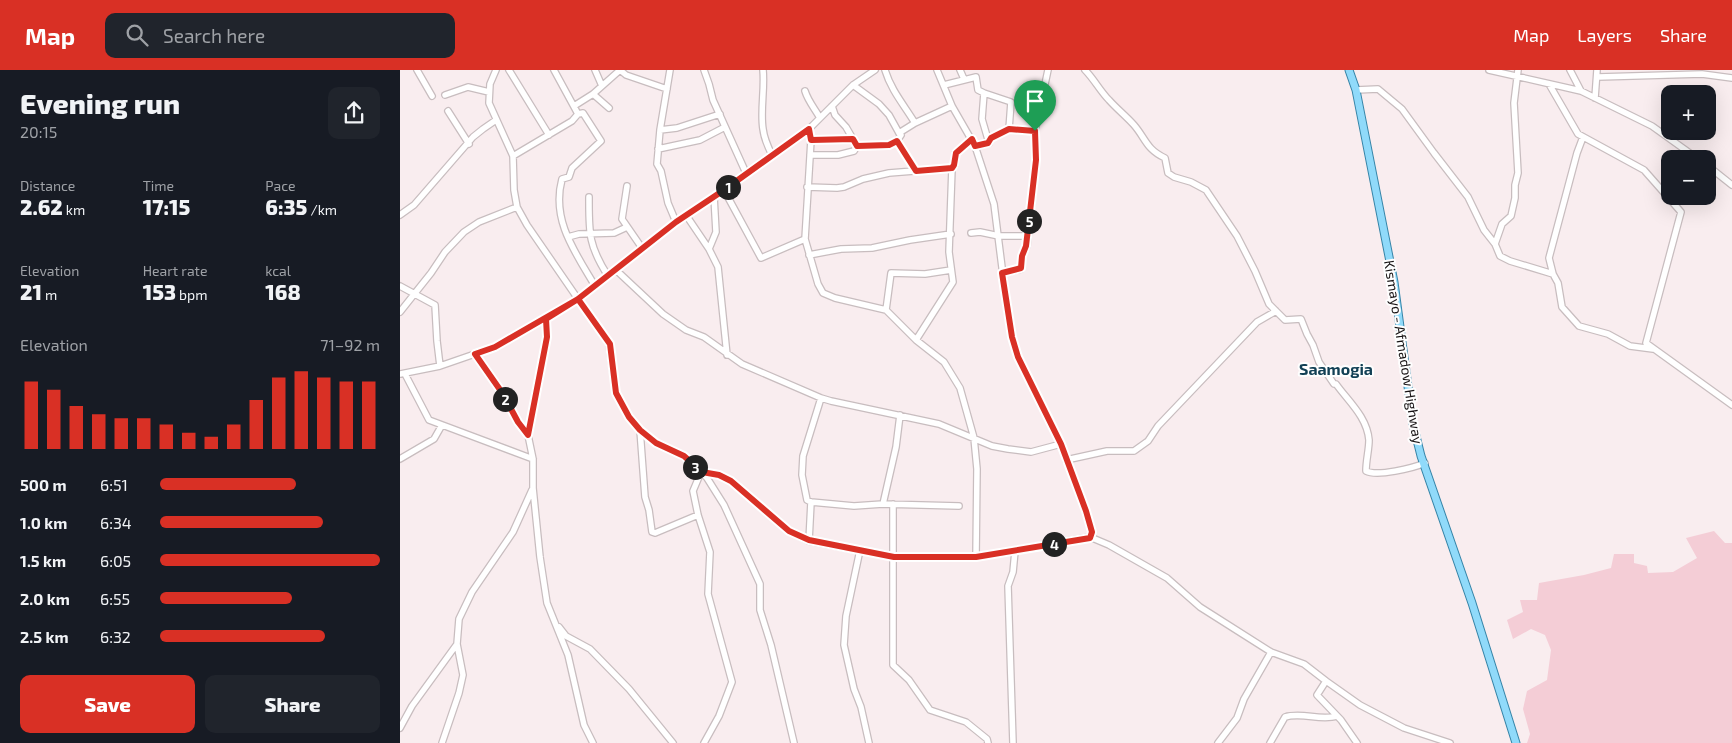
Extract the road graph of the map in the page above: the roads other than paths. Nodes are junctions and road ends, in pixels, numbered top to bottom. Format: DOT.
graph roads {
  1 [pos="416,70"];
  2 [pos="496,70"];
  3 [pos="509,70"];
  4 [pos="554,70"];
  5 [pos="595,70"];
  6 [pos="620,70"];
  7 [pos="670,70"];
  8 [pos="704,70"];
  9 [pos="763,70"];
  10 [pos="875,70"];
  11 [pos="885,70"];
  12 [pos="937,70"];
  13 [pos="960,70"];
  14 [pos="1048,70"];
  15 [pos="1085,70"];
  16 [pos="1349,70"];
  17 [pos="1489,70"];
  18 [pos="1518,70"];
  19 [pos="1570,70"];
  20 [pos="1597,70"];
  21 [pos="1518,77"];
  22 [pos="1598,77"];
  23 [pos="1732,78"];
  24 [pos="964,79"];
  25 [pos="1549,84"];
  26 [pos="853,85"];
  27 [pos="944,85"];
  28 [pos="602,86"];
  29 [pos="667,89"];
  30 [pos="1356,90"];
  31 [pos="805,91"];
  32 [pos="489,92"];
  33 [pos="1581,92"];
  34 [pos="984,93"];
  35 [pos="593,94"];
  36 [pos="445,95"];
  37 [pos="432,96"];
  38 [pos="1595,98"];
  39 [pos="574,106"];
  40 [pos="832,106"];
  41 [pos="952,106"];
  42 [pos="609,108"];
  43 [pos="448,111"];
  44 [pos="578,114"];
  45 [pos="720,114"];
  46 [pos="820,118"];
  47 [pos="496,120"];
  48 [pos="915,123"];
  49 [pos="725,127"];
  50 [pos="809,129"];
  51 [pos="1009,129"];
  52 [pos="660,130"];
  53 [pos="1035,131"];
  54 [pos="899,133"];
  55 [pos="550,135"];
  56 [pos="1583,137"];
  57 [pos="853,139"];
  58 [pos="972,139"];
  59 [pos="811,140"];
  60 [pos="897,141"];
  61 [pos="988,143"];
  62 [pos="468,144"];
  63 [pos="857,146"];
  64 [pos="975,146"];
  65 [pos="658,149"];
  66 [pos="1685,150"];
  67 [pos="772,155"];
  68 [pos="810,155"];
  69 [pos="513,156"];
  70 [pos="952,168"];
  71 [pos="916,171"];
  72 [pos="1716,172"];
  73 [pos="746,173"];
  74 [pos="1732,185"];
  75 [pos="627,186"];
  76 [pos="807,187"];
  77 [pos="724,190"];
  78 [pos="714,196"];
  79 [pos="589,197"];
  80 [pos="517,208"];
  81 [pos="400,215"];
  82 [pos="686,215"];
  83 [pos="676,222"];
  84 [pos="626,227"];
  85 [pos="971,232"];
  86 [pos="589,233"];
  87 [pos="951,234"];
  88 [pos="999,236"];
  89 [pos="1028,236"];
  90 [pos="568,237"];
  91 [pos="805,238"];
  92 [pos="1495,244"];
  93 [pos="642,248"];
  94 [pos="710,249"];
  95 [pos="809,255"];
  96 [pos="616,270"];
  97 [pos="951,270"];
  98 [pos="1002,273"];
  99 [pos="1553,274"];
  100 [pos="608,276"];
  101 [pos="400,286"];
  102 [pos="595,286"];
  103 [pos="414,293"];
  104 [pos="578,299"];
  105 [pos="886,310"];
  106 [pos="1276,311"];
  107 [pos="400,312"];
  108 [pos="546,319"];
  109 [pos="916,340"];
  110 [pos="1654,349"];
  111 [pos="475,354"];
  112 [pos="727,355"];
  113 [pos="440,366"];
  114 [pos="403,374"];
  115 [pos="821,398"];
  116 [pos="1732,405"];
  117 [pos="900,415"];
  118 [pos="442,426"];
  119 [pos="640,430"];
  120 [pos="528,435"];
  121 [pos="974,438"];
  122 [pos="1061,444"];
  123 [pos="400,458"];
  124 [pos="533,459"];
  125 [pos="1066,460"];
  126 [pos="1425,463"];
  127 [pos="702,472"];
  128 [pos="533,488"];
  129 [pos="811,502"];
  130 [pos="883,504"];
  131 [pos="893,504"];
  132 [pos="959,506"];
  133 [pos="698,515"];
  134 [pos="1090,538"];
  135 [pos="809,540"];
  136 [pos="860,550"];
  137 [pos="1015,551"];
  138 [pos="894,557"];
  139 [pos="976,557"];
  140 [pos="554,622"];
  141 [pos="457,644"];
  142 [pos="1271,652"];
  143 [pos="1326,681"];
  144 [pos="1337,716"];
  145 [pos="400,728"];
  146 [pos="442,743"];
  147 [pos="593,743"];
  148 [pos="673,743"];
  149 [pos="704,743"];
  150 [pos="794,743"];
  151 [pos="869,743"];
  152 [pos="988,743"];
  153 [pos="1013,743"];
  154 [pos="1218,743"];
  155 [pos="1270,743"];
  156 [pos="1357,743"];
  157 [pos="1450,743"];
  158 [pos="1516,743"];
  1 -- 37 [label="street"];
  2 -- 32 [label="street"];
  3 -- 55 [label="street"];
  4 -- 39 [label="street"];
  5 -- 28 [label="street"];
  6 -- 28 [label="street"];
  6 -- 29 [label="street"];
  7 -- 29 [label="street"];
  8 -- 45 [label="street"];
  9 -- 67 [label="street"];
  10 -- 26 [label="street"];
  11 -- 48 [label="street"];
  12 -- 27 [label="street"];
  13 -- 24 [label="street"];
  14 -- 53 [label="street"];
  15 -- 106 [label="street"];
  16 -- 30 [label="main road, Kismayo - Afmadow Highway"];
  17 -- 21 [label="street"];
  18 -- 21 [label="street"];
  19 -- 33 [label="street"];
  20 -- 22 [label="street"];
  21 -- 25 [label="street"];
  21 -- 92 [label="street"];
  22 -- 23 [label="street"];
  22 -- 38 [label="street"];
  24 -- 27 [label="street"];
  24 -- 34 [label="street"];
  25 -- 33 [label="street"];
  25 -- 56 [label="street"];
  26 -- 40 [label="street"];
  26 -- 54 [label="street"];
  27 -- 41 [label="street"];
  28 -- 35 [label="street"];
  29 -- 52 [label="street"];
  30 -- 92 [label="street"];
  30 -- 126 [label="main road, Kismayo - Afmadow Highway"];
  31 -- 46 [label="street"];
  32 -- 36 [label="street"];
  32 -- 47 [label="street"];
  33 -- 38 [label="street"];
  34 -- 51 [label="street"];
  34 -- 61 [label="street"];
  35 -- 39 [label="street"];
  35 -- 42 [label="street"];
  38 -- 66 [label="street"];
  39 -- 44 [label="street"];
  40 -- 46 [label="street"];
  40 -- 57 [label="street"];
  41 -- 48 [label="street"];
  41 -- 58 [label="street"];
  43 -- 62 [label="street"];
  44 -- 55 [label="street"];
  44 -- 90 [label="street"];
  45 -- 49 [label="street"];
  45 -- 52 [label="street"];
  46 -- 50 [label="street"];
  47 -- 62 [label="street"];
  47 -- 69 [label="street"];
  48 -- 54 [label="street"];
  49 -- 65 [label="street"];
  49 -- 73 [label="street"];
  50 -- 59 [label="street"];
  50 -- 67 [label="street"];
  51 -- 53 [label="street"];
  51 -- 61 [label="street"];
  52 -- 65 [label="street"];
  53 -- 89 [label="street"];
  54 -- 60 [label="street"];
  55 -- 69 [label="street"];
  56 -- 99 [label="street"];
  56 -- 110 [label="street"];
  57 -- 59 [label="street"];
  57 -- 63 [label="street"];
  58 -- 64 [label="street"];
  58 -- 70 [label="street"];
  59 -- 68 [label="street"];
  60 -- 63 [label="street"];
  60 -- 71 [label="street"];
  61 -- 64 [label="street"];
  62 -- 81 [label="street"];
  63 -- 68 [label="street"];
  64 -- 88 [label="street"];
  65 -- 83 [label="street"];
  67 -- 73 [label="street"];
  68 -- 76 [label="street"];
  69 -- 80 [label="street"];
  70 -- 71 [label="street"];
  70 -- 87 [label="street"];
  71 -- 76 [label="street"];
  72 -- 74 [label="street"];
  73 -- 77 [label="street"];
  75 -- 84 [label="street"];
  76 -- 91 [label="street"];
  77 -- 78 [label="street"];
  77 -- 91 [label="street"];
  78 -- 82 [label="street"];
  78 -- 94 [label="street"];
  79 -- 86 [label="street"];
  80 -- 103 [label="street"];
  80 -- 104 [label="street"];
  82 -- 83 [label="street"];
  82 -- 94 [label="street"];
  83 -- 93 [label="street"];
  84 -- 86 [label="street"];
  84 -- 93 [label="street"];
  85 -- 88 [label="street"];
  86 -- 90 [label="street"];
  86 -- 100 [label="street"];
  87 -- 95 [label="street"];
  87 -- 97 [label="street"];
  88 -- 89 [label="street"];
  88 -- 98 [label="street"];
  89 -- 98 [label="street"];
  90 -- 102 [label="street"];
  91 -- 95 [label="street"];
  92 -- 99 [label="street"];
  93 -- 96 [label="street"];
  94 -- 112 [label="street"];
  95 -- 105 [label="street"];
  96 -- 100 [label="street"];
  96 -- 112 [label="street"];
  97 -- 105 [label="street"];
  97 -- 109 [label="street"];
  98 -- 122 [label="street"];
  99 -- 110 [label="street"];
  100 -- 102 [label="street"];
  101 -- 103 [label="street"];
  102 -- 104 [label="street"];
  103 -- 107 [label="street"];
  103 -- 113 [label="street"];
  104 -- 108 [label="street"];
  104 -- 119 [label="street"];
  105 -- 109 [label="street"];
  106 -- 125 [label="street"];
  106 -- 126 [label="street"];
  108 -- 111 [label="street"];
  108 -- 120 [label="street"];
  109 -- 121 [label="street"];
  110 -- 116 [label="street"];
  111 -- 113 [label="street"];
  111 -- 120 [label="street"];
  112 -- 115 [label="street"];
  113 -- 114 [label="street"];
  114 -- 118 [label="street"];
  115 -- 117 [label="street"];
  115 -- 129 [label="street"];
  117 -- 121 [label="street"];
  117 -- 130 [label="street"];
  118 -- 123 [label="street"];
  118 -- 124 [label="street"];
  119 -- 127 [label="street"];
  119 -- 133 [label="street"];
  120 -- 124 [label="street"];
  121 -- 122 [label="street"];
  121 -- 139 [label="street"];
  122 -- 125 [label="street"];
  124 -- 128 [label="street"];
  125 -- 134 [label="street"];
  126 -- 158 [label="main road, Kismayo - Afmadow Highway"];
  127 -- 133 [label="street"];
  127 -- 135 [label="street"];
  127 -- 150 [label="street"];
  128 -- 140 [label="street"];
  128 -- 141 [label="street"];
  129 -- 130 [label="street"];
  129 -- 135 [label="street"];
  130 -- 131 [label="street"];
  131 -- 132 [label="street"];
  131 -- 138 [label="street"];
  133 -- 149 [label="street"];
  134 -- 137 [label="street"];
  134 -- 142 [label="street"];
  135 -- 136 [label="street"];
  136 -- 138 [label="street"];
  136 -- 151 [label="street"];
  137 -- 139 [label="street"];
  137 -- 153 [label="street"];
  138 -- 139 [label="street"];
  138 -- 152 [label="street"];
  140 -- 147 [label="street"];
  140 -- 148 [label="street"];
  141 -- 145 [label="street"];
  141 -- 146 [label="street"];
  142 -- 143 [label="street"];
  142 -- 154 [label="street"];
  143 -- 144 [label="street"];
  143 -- 157 [label="street"];
  144 -- 155 [label="street"];
  144 -- 156 [label="street"];
}
